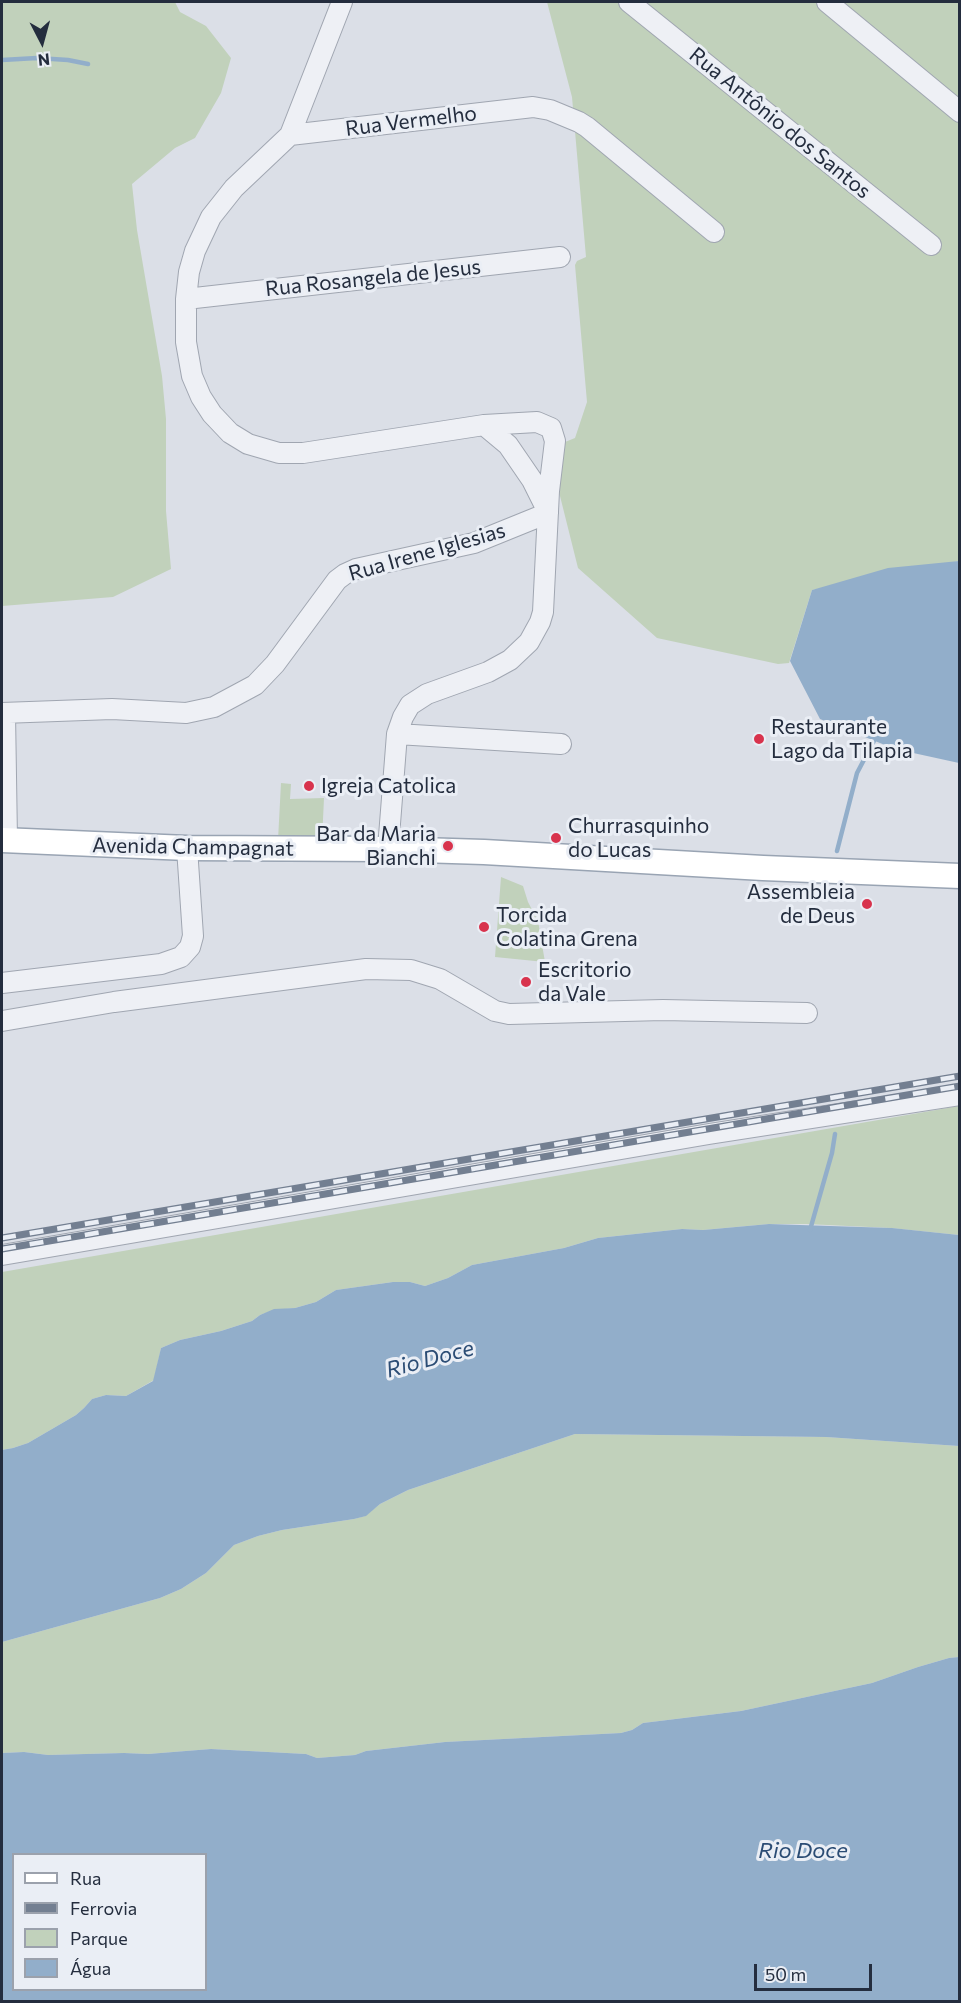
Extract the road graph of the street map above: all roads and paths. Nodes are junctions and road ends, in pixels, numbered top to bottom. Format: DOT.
graph roads {
  1 [pos="342,2"];
  2 [pos="629,2"];
  3 [pos="827,2"];
  4 [pos="960,112"];
  5 [pos="290,135"];
  6 [pos="714,232"];
  7 [pos="931,245"];
  8 [pos="560,256"];
  9 [pos="186,298"];
  10 [pos="484,425"];
  11 [pos="548,513"];
  12 [pos="3,713"];
  13 [pos="397,734"];
  14 [pos="561,744"];
  15 [pos="4,840"];
  16 [pos="187,848"];
  17 [pos="388,849"];
  18 [pos="960,876"];
  19 [pos="2,982"];
  20 [pos="807,1013"];
  21 [pos="2,1021"];
  22 [pos="960,1095"];
  23 [pos="2,1255"];
  1 -- 5 [label="street"];
  2 -- 7 [label="street, Rua Antônio dos Santos"];
  3 -- 4 [label="street"];
  5 -- 6 [label="street, Rua Vermelho"];
  5 -- 9 [label="street"];
  8 -- 9 [label="street, Rua Rosangela de Jesus"];
  9 -- 10 [label="street"];
  10 -- 11 [label="street"];
  10 -- 11 [label="street"];
  11 -- 12 [label="street, Rua Irene Iglesias"];
  11 -- 13 [label="street"];
  12 -- 15 [label="street"];
  13 -- 14 [label="street"];
  13 -- 17 [label="street"];
  15 -- 16 [label="main road, Avenida Champagnat"];
  16 -- 17 [label="main road, Avenida Champagnat"];
  16 -- 19 [label="street"];
  17 -- 18 [label="main road, Avenida Champagnat"];
  20 -- 21 [label="street"];
  22 -- 23 [label="street"];
}
